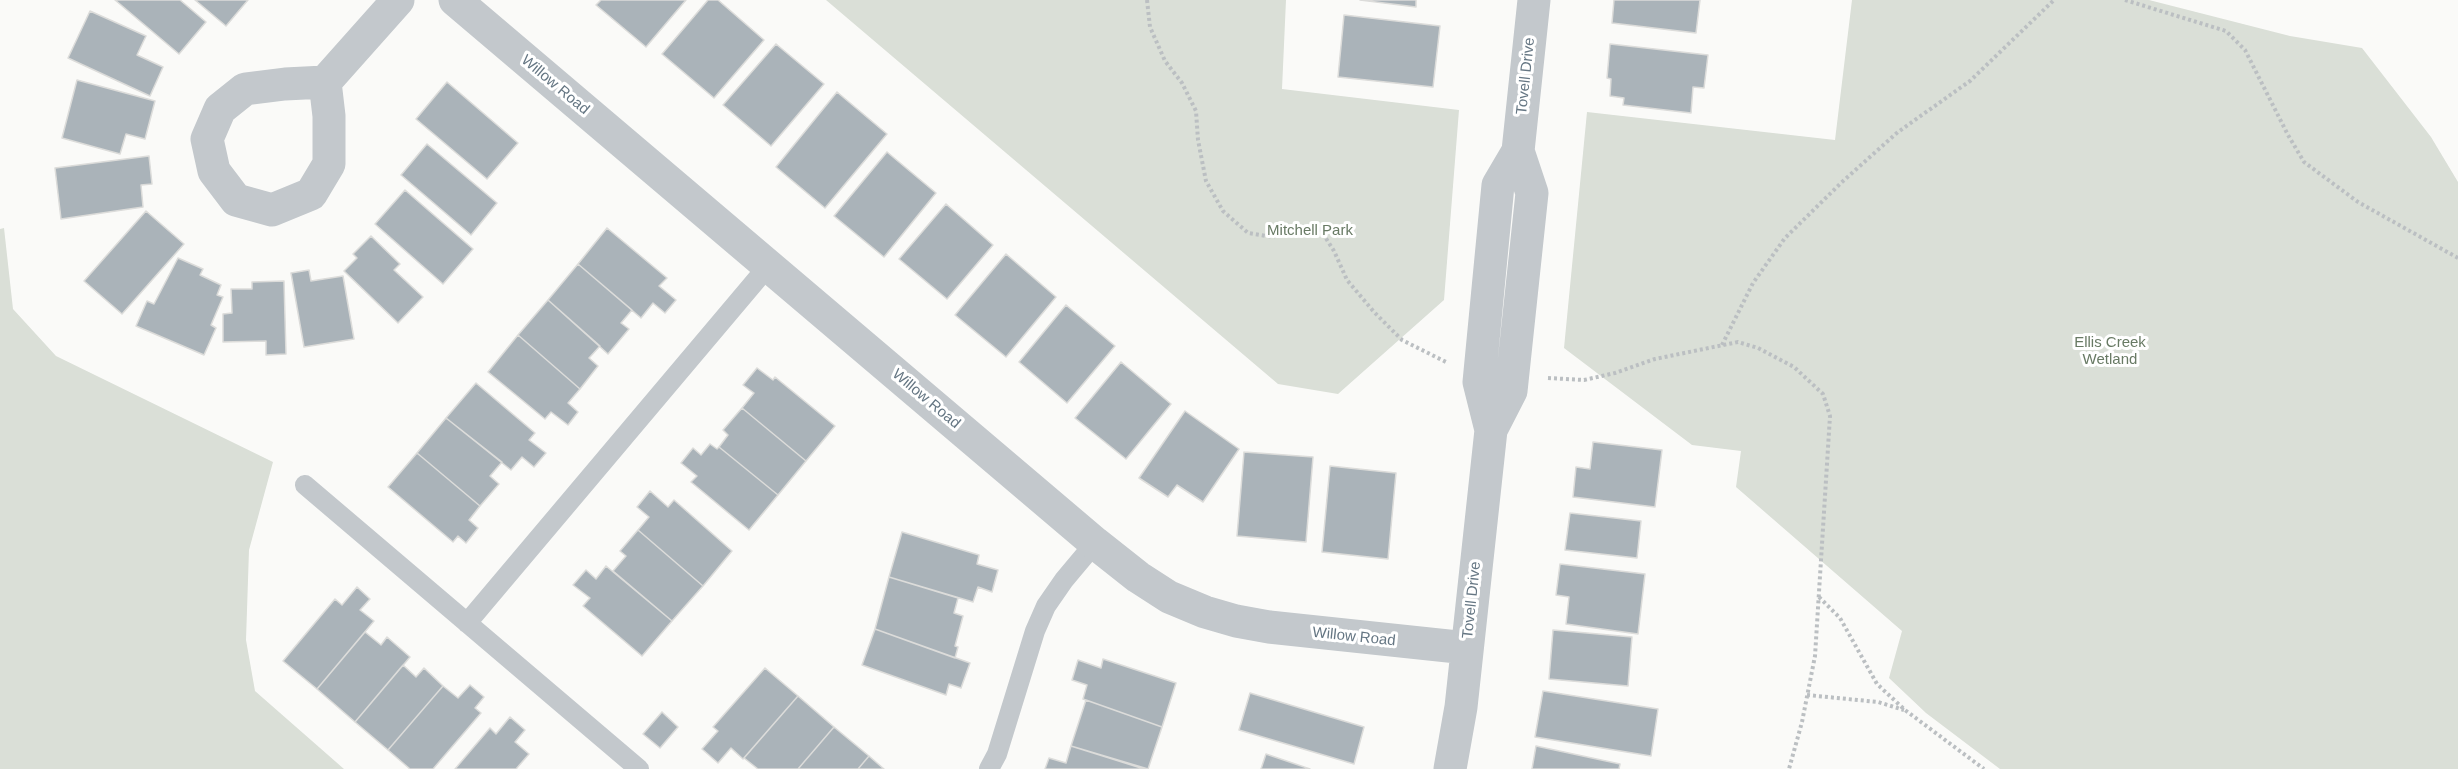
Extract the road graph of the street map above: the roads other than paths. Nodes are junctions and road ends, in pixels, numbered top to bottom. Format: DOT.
graph roads {
  1 [pos="398,0"];
  2 [pos="455,0"];
  3 [pos="1534,0"];
  4 [pos="325,82"];
  5 [pos="769,265"];
  6 [pos="305,485"];
  7 [pos="1095,543"];
  8 [pos="467,623"];
  9 [pos="1467,648"];
  10 [pos="639,769"];
  11 [pos="989,769"];
  12 [pos="1450,769"];
  1 -- 4 [label="street"];
  2 -- 5 [label="street, Willow Road"];
  3 -- 9 [label="street, Tovell Drive"];
  5 -- 7 [label="street, Willow Road"];
  5 -- 8 [label="lane"];
  6 -- 8 [label="lane"];
  7 -- 9 [label="street, Willow Road"];
  7 -- 11 [label="lane"];
  8 -- 10 [label="lane"];
  9 -- 12 [label="street, Tovell Drive"];
}
